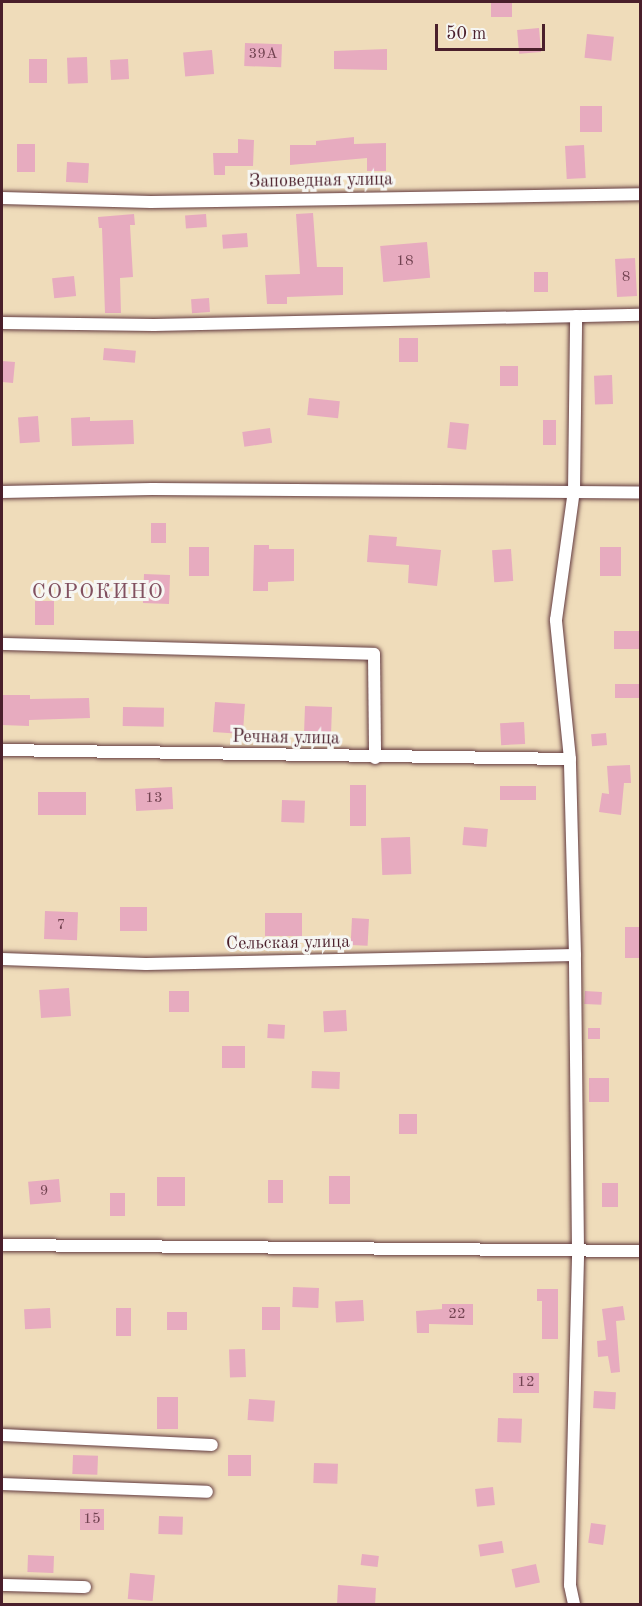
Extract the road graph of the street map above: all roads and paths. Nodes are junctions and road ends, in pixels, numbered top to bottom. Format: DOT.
graph roads {
  1 [pos="640,194"];
  2 [pos="2,198"];
  3 [pos="640,315"];
  4 [pos="576,316"];
  5 [pos="2,323"];
  6 [pos="574,491"];
  7 [pos="2,492"];
  8 [pos="640,492"];
  9 [pos="2,644"];
  10 [pos="2,750"];
  11 [pos="375,758"];
  12 [pos="570,759"];
  13 [pos="575,955"];
  14 [pos="2,959"];
  15 [pos="2,1245"];
  16 [pos="578,1250"];
  17 [pos="640,1251"];
  18 [pos="2,1435"];
  19 [pos="212,1445"];
  20 [pos="2,1484"];
  21 [pos="207,1492"];
  22 [pos="2,1585"];
  23 [pos="85,1587"];
  24 [pos="574,1605"];
  1 -- 2 [label="street, Заповедная улица"];
  3 -- 4 [label="street"];
  4 -- 5 [label="street"];
  4 -- 6 [label="street"];
  6 -- 7 [label="street"];
  6 -- 8 [label="street"];
  6 -- 12 [label="street"];
  9 -- 11 [label="street"];
  10 -- 11 [label="street, Речная улица"];
  11 -- 12 [label="street, Речная улица"];
  12 -- 13 [label="street"];
  13 -- 14 [label="street, Сельская улица"];
  13 -- 16 [label="street"];
  15 -- 16 [label="street"];
  16 -- 17 [label="street"];
  16 -- 24 [label="street"];
  18 -- 19 [label="street"];
  20 -- 21 [label="street"];
  22 -- 23 [label="street"];
}
